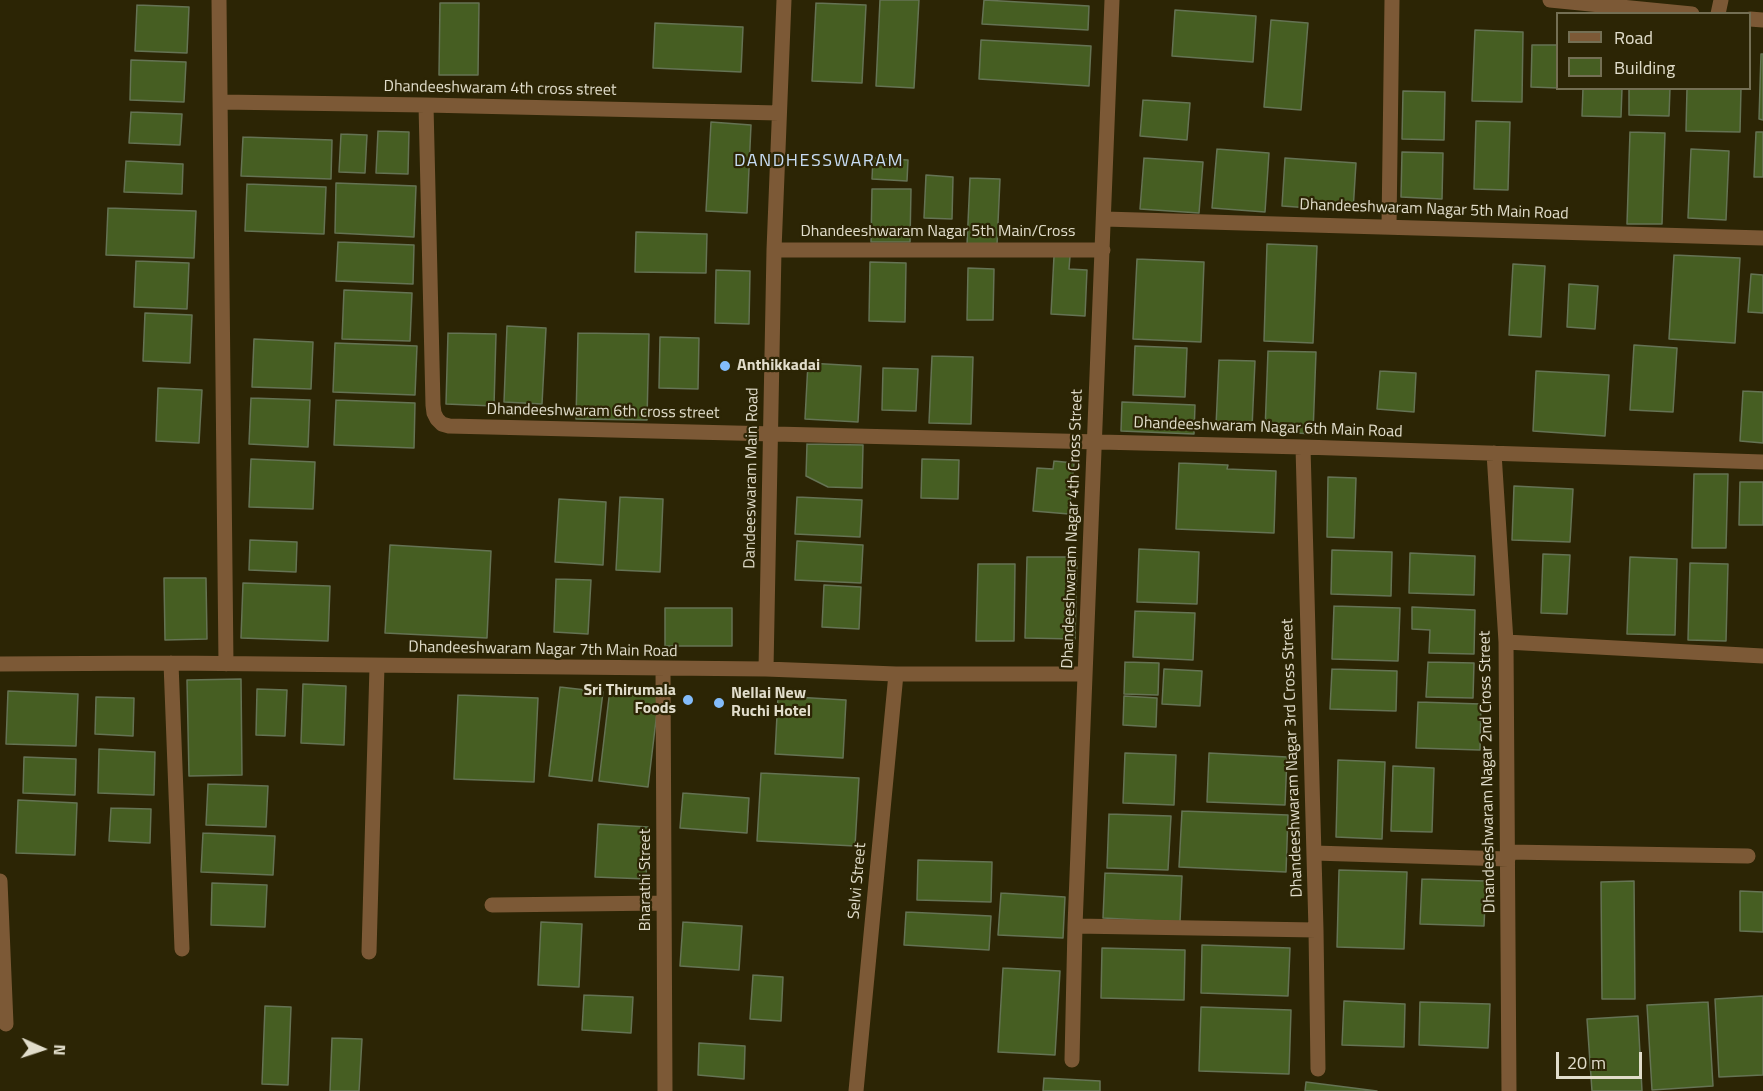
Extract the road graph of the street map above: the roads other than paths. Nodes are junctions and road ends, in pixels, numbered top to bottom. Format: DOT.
graph roads {
  1 [pos="219,0"];
  2 [pos="784,0"];
  3 [pos="1112,0"];
  4 [pos="1392,0"];
  5 [pos="1550,0"];
  6 [pos="1569,1"];
  7 [pos="1673,12"];
  8 [pos="220,102"];
  9 [pos="426,105"];
  10 [pos="779,113"];
  11 [pos="1104,219"];
  12 [pos="1389,226"];
  13 [pos="1763,238"];
  14 [pos="774,250"];
  15 [pos="1103,250"];
  16 [pos="771,434"];
  17 [pos="1095,442"];
  18 [pos="1303,447"];
  19 [pos="1494,453"];
  20 [pos="1763,462"];
  21 [pos="1506,642"];
  22 [pos="1763,656"];
  23 [pos="171,663"];
  24 [pos="0,664"];
  25 [pos="226,664"];
  26 [pos="377,666"];
  27 [pos="663,669"];
  28 [pos="766,669"];
  29 [pos="896,674"];
  30 [pos="1085,674"];
  31 [pos="1314,853"];
  32 [pos="1508,855"];
  33 [pos="1748,856"];
  34 [pos="0,881"];
  35 [pos="664,903"];
  36 [pos="492,905"];
  37 [pos="1075,926"];
  38 [pos="1316,930"];
  39 [pos="182,949"];
  40 [pos="369,952"];
  41 [pos="6,1024"];
  42 [pos="1072,1060"];
  43 [pos="1318,1068"];
  44 [pos="665,1091"];
  45 [pos="856,1091"];
  46 [pos="1509,1091"];
  1 -- 8 [label="street"];
  2 -- 10 [label="street, Dandeeswaram Main Road"];
  3 -- 11 [label="street, Dhandeeshwaram Nagar 4th Cross Street"];
  4 -- 12 [label="street"];
  5 -- 6 [label="street"];
  6 -- 7 [label="street"];
  8 -- 9 [label="street, Dhandeeshwaram 4th cross street"];
  8 -- 25 [label="street"];
  9 -- 10 [label="street, Dhandeeshwaram 4th cross street"];
  9 -- 16 [label="street, Dhandeeshwaram 6th cross street"];
  10 -- 14 [label="street, Dandeeswaram Main Road"];
  11 -- 12 [label="street, Dhandeeshwaram Nagar 5th Main Road"];
  11 -- 15 [label="street, Dhandeeshwaram Nagar 4th Cross Street"];
  12 -- 13 [label="street, Dhandeeshwaram Nagar 5th Main Road"];
  14 -- 15 [label="street, Dhandeeshwaram Nagar 5th Main/Cross"];
  14 -- 16 [label="street, Dandeeswaram Main Road"];
  15 -- 17 [label="street, Dhandeeshwaram Nagar 4th Cross Street"];
  16 -- 17 [label="street, Dhandeeshwaram Nagar 6th Main Road"];
  16 -- 28 [label="street, Dandeeswaram Main Road"];
  17 -- 18 [label="street, Dhandeeshwaram Nagar 6th Main Road"];
  17 -- 30 [label="street, Dhandeeshwaram Nagar 4th Cross Street"];
  18 -- 19 [label="street, Dhandeeshwaram Nagar 6th Main Road"];
  18 -- 31 [label="street, Dhandeeshwaram Nagar 3rd Cross Street"];
  19 -- 20 [label="street, Dhandeeshwaram Nagar 6th Main Road"];
  19 -- 21 [label="street, Dhandeeshwaram Nagar 2nd Cross Street"];
  21 -- 22 [label="street"];
  21 -- 32 [label="street, Dhandeeshwaram Nagar 2nd Cross Street"];
  23 -- 24 [label="street, Dhandeeshwaram Nagar 7th Main Road"];
  23 -- 25 [label="street, Dhandeeshwaram Nagar 7th Main Road"];
  23 -- 39 [label="street"];
  25 -- 26 [label="street, Dhandeeshwaram Nagar 7th Main Road"];
  26 -- 27 [label="street, Dhandeeshwaram Nagar 7th Main Road"];
  26 -- 40 [label="street"];
  27 -- 28 [label="street, Dhandeeshwaram Nagar 7th Main Road"];
  27 -- 35 [label="street, Bharathi Street"];
  28 -- 29 [label="street, Dhandeeshwaram Nagar 7th Main Road"];
  29 -- 30 [label="street, Dhandeeshwaram Nagar 7th Main Road"];
  29 -- 45 [label="street, Selvi Street"];
  30 -- 37 [label="street, Dhandeeshwaram Nagar 4th Cross Street"];
  31 -- 32 [label="street"];
  31 -- 38 [label="street, Dhandeeshwaram Nagar 3rd Cross Street"];
  32 -- 33 [label="street"];
  32 -- 46 [label="street, Dhandeeshwaram Nagar 2nd Cross Street"];
  34 -- 41 [label="street"];
  35 -- 36 [label="street"];
  35 -- 44 [label="street, Bharathi Street"];
  37 -- 38 [label="street"];
  37 -- 42 [label="street, Dhandeeshwaram Nagar 4th Cross Street"];
  38 -- 43 [label="street, Dhandeeshwaram Nagar 3rd Cross Street"];
}
